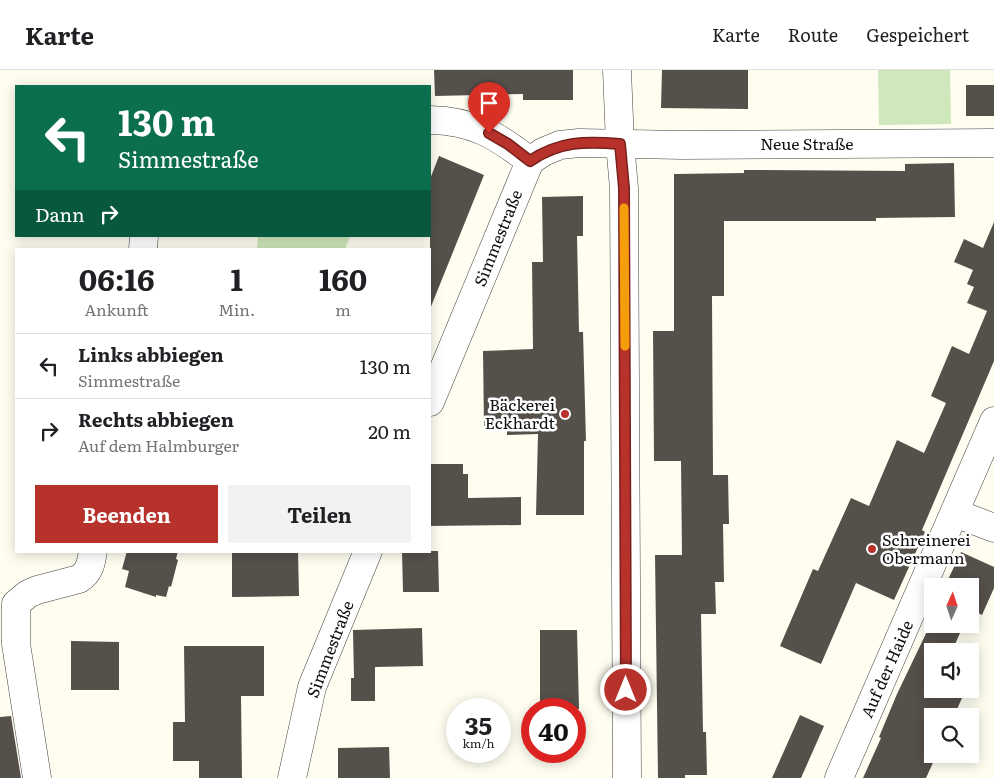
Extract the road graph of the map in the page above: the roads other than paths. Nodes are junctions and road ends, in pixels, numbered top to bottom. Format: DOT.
graph roads {
  1 [pos="616,70"];
  2 [pos="431,120"];
  3 [pos="994,143"];
  4 [pos="620,144"];
  5 [pos="530,161"];
  6 [pos="431,400"];
  7 [pos="994,421"];
  8 [pos="955,513"];
  9 [pos="994,528"];
  10 [pos="93,553"];
  11 [pos="367,553"];
  12 [pos="36,778"];
  13 [pos="292,778"];
  14 [pos="627,778"];
  15 [pos="839,778"];
  1 -- 4 [label="street"];
  2 -- 5 [label="street"];
  3 -- 4 [label="street, Neue Straße"];
  4 -- 5 [label="street"];
  4 -- 14 [label="street"];
  5 -- 6 [label="street, Simmestraße"];
  7 -- 8 [label="street, Auf der Haide"];
  8 -- 9 [label="street"];
  8 -- 15 [label="street, Auf der Haide"];
  10 -- 12 [label="street"];
  11 -- 13 [label="street, Simmestraße"];
}
